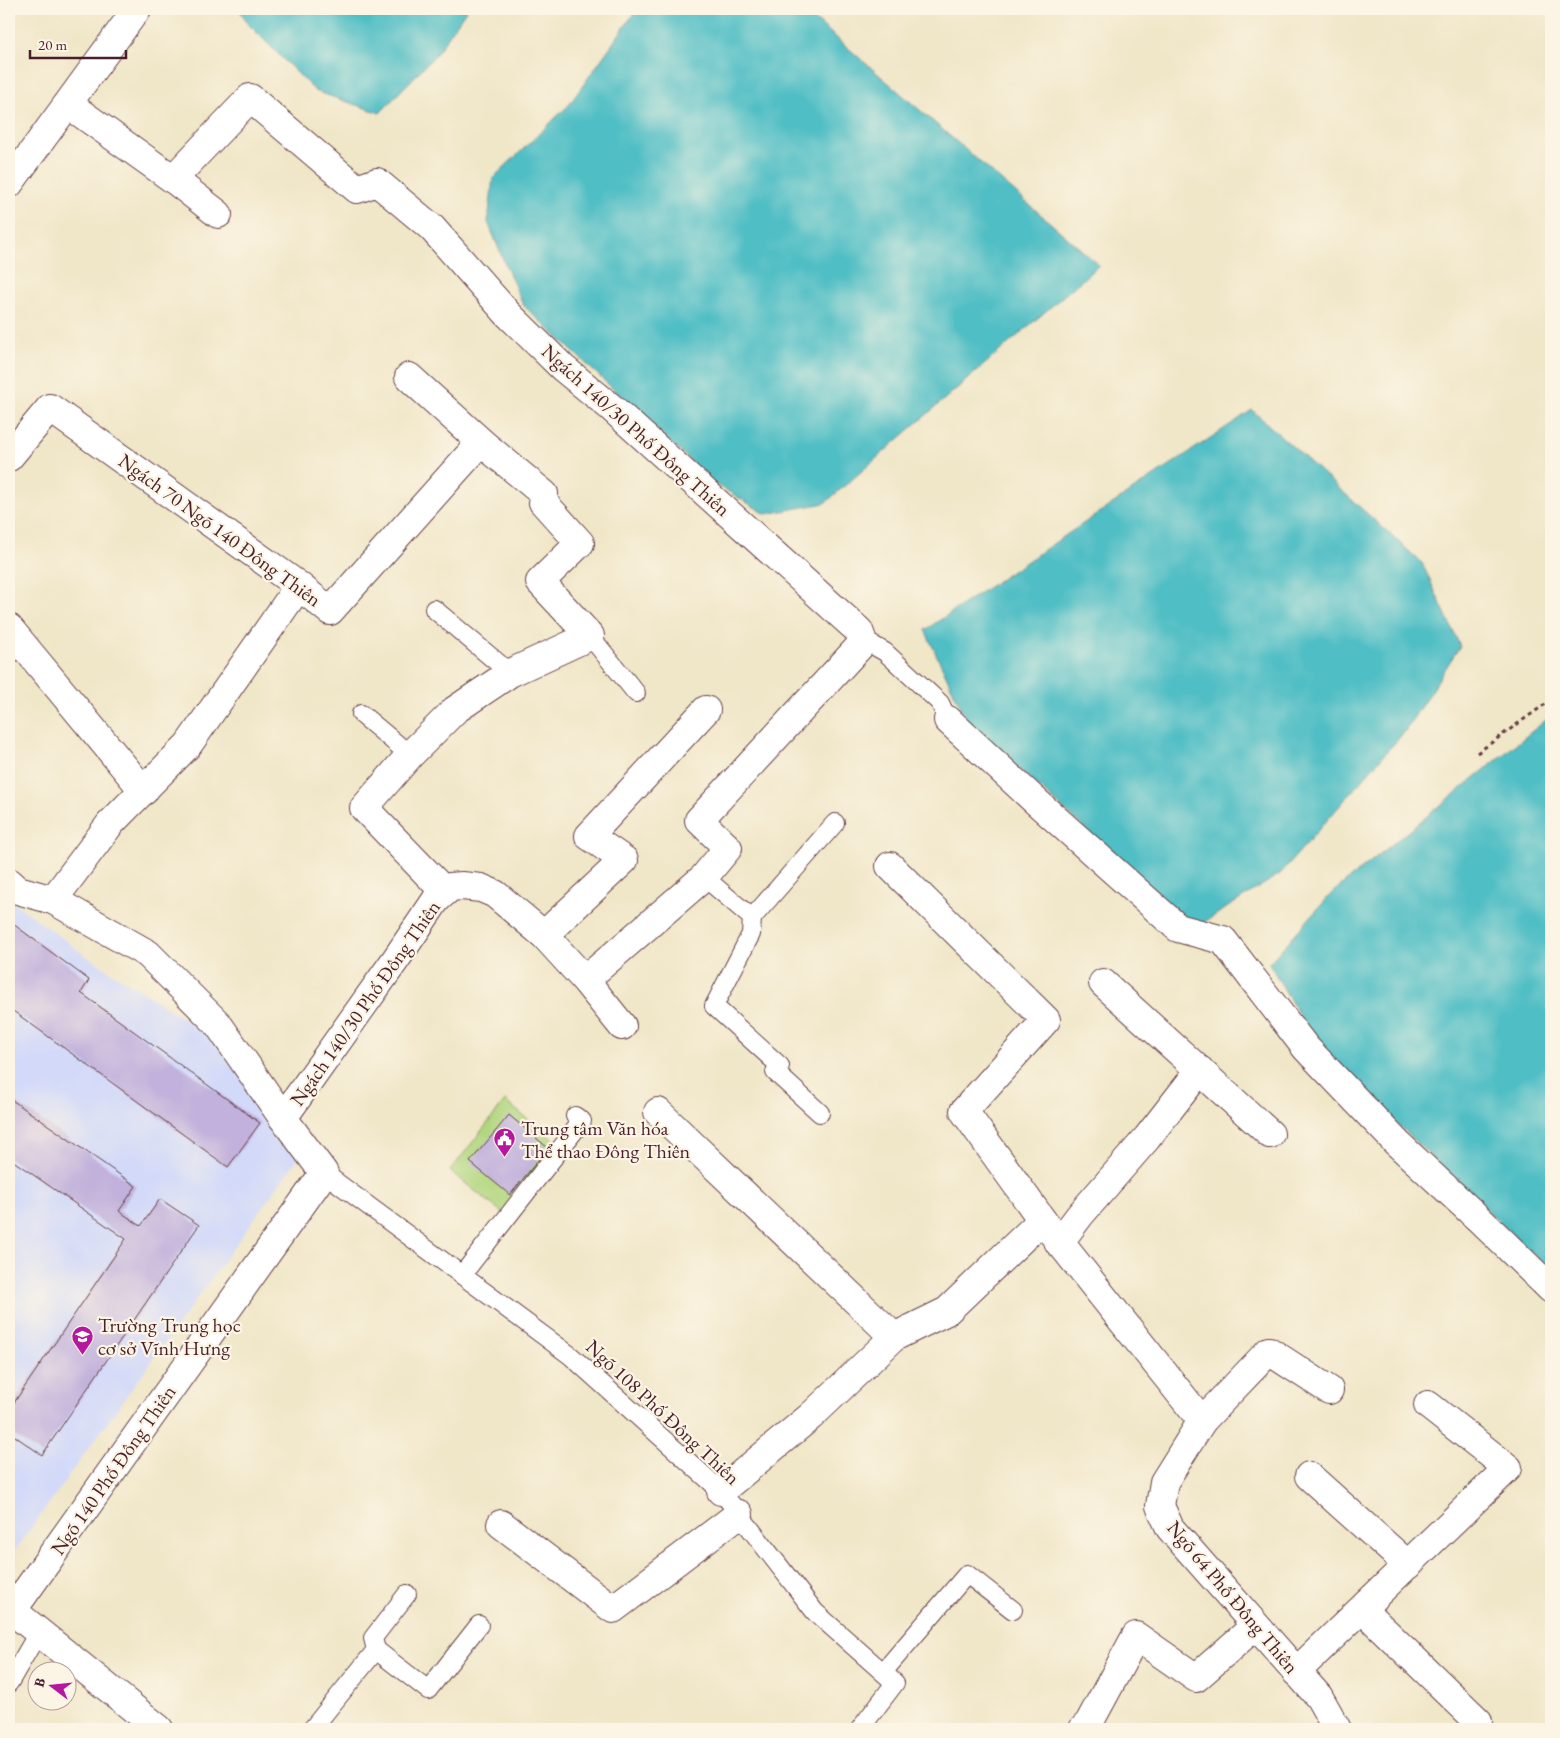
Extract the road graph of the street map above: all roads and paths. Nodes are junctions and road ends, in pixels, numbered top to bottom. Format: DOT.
graph roads {
  1 [pos="138,9"];
  2 [pos="68,104"];
  3 [pos="173,179"];
  4 [pos="9,184"];
  5 [pos="218,214"];
  6 [pos="409,377"];
  7 [pos="481,442"];
  8 [pos="9,457"];
  9 [pos="299,586"];
  10 [pos="434,609"];
  11 [pos="9,628"];
  12 [pos="590,636"];
  13 [pos="862,639"];
  14 [pos="510,673"];
  15 [pos="636,693"];
  16 [pos="1551,700"];
  17 [pos="706,710"];
  18 [pos="361,714"];
  19 [pos="948,720"];
  20 [pos="1477,753"];
  21 [pos="410,755"];
  22 [pos="144,791"];
  23 [pos="835,823"];
  24 [pos="890,866"];
  25 [pos="704,877"];
  26 [pos="9,882"];
  27 [pos="445,892"];
  28 [pos="53,900"];
  29 [pos="752,918"];
  30 [pos="544,935"];
  31 [pos="586,980"];
  32 [pos="1103,983"];
  33 [pos="622,1026"];
  34 [pos="1200,1070"];
  35 [pos="658,1112"];
  36 [pos="820,1113"];
  37 [pos="575,1116"];
  38 [pos="283,1118"];
  39 [pos="1270,1134"];
  40 [pos="324,1172"];
  41 [pos="1042,1220"];
  42 [pos="1059,1243"];
  43 [pos="462,1275"];
  44 [pos="1551,1289"];
  45 [pos="894,1337"];
  46 [pos="1329,1390"];
  47 [pos="1428,1405"];
  48 [pos="1202,1421"];
  49 [pos="1309,1476"];
  50 [pos="721,1492"];
  51 [pos="739,1514"];
  52 [pos="501,1524"];
  53 [pos="1408,1565"];
  54 [pos="407,1594"];
  55 [pos="11,1609"];
  56 [pos="1362,1609"];
  57 [pos="1013,1610"];
  58 [pos="479,1625"];
  59 [pos="1255,1626"];
  60 [pos="38,1633"];
  61 [pos="376,1650"];
  62 [pos="884,1671"];
  63 [pos="1296,1672"];
  64 [pos="9,1683"];
  65 [pos="1478,1721"];
  66 [pos="158,1729"];
  67 [pos="312,1729"];
  68 [pos="860,1729"];
  69 [pos="1083,1729"];
  70 [pos="1337,1729"];
  1 -- 2 [label="street"];
  2 -- 3 [label="street"];
  2 -- 4 [label="street"];
  3 -- 5 [label="street"];
  3 -- 13 [label="street, Ngách 140/30 Phố Đông Thiên"];
  6 -- 7 [label="street"];
  7 -- 9 [label="street, Ngách 70 Ngõ 140 Đông Thiên"];
  7 -- 12 [label="street"];
  8 -- 9 [label="street, Ngách 70 Ngõ 140 Đông Thiên"];
  9 -- 22 [label="street"];
  10 -- 14 [label="lane"];
  11 -- 22 [label="street"];
  12 -- 14 [label="street"];
  12 -- 15 [label="lane"];
  13 -- 19 [label="lane"];
  13 -- 25 [label="street"];
  14 -- 21 [label="street"];
  16 -- 20 [label="path"];
  17 -- 30 [label="street"];
  18 -- 21 [label="lane"];
  19 -- 44 [label="street"];
  21 -- 27 [label="street"];
  22 -- 28 [label="street"];
  23 -- 29 [label="lane"];
  24 -- 41 [label="street"];
  25 -- 29 [label="lane"];
  25 -- 31 [label="street"];
  26 -- 28 [label="street"];
  27 -- 30 [label="street, Ngách 140/30 Phố Đông Thiên"];
  27 -- 38 [label="street, Ngách 140/30 Phố Đông Thiên"];
  28 -- 38 [label="street"];
  29 -- 36 [label="lane"];
  30 -- 31 [label="street, Ngách 140/30 Phố Đông Thiên"];
  31 -- 33 [label="street, Ngách 140/30 Phố Đông Thiên"];
  32 -- 34 [label="street"];
  34 -- 39 [label="street"];
  34 -- 42 [label="street"];
  35 -- 45 [label="street"];
  37 -- 43 [label="lane"];
  38 -- 40 [label="street"];
  40 -- 43 [label="lane, Ngõ 108 Phố Đông Thiên"];
  40 -- 55 [label="street, Ngõ 140 Phố Đông Thiên"];
  41 -- 42 [label="street"];
  41 -- 45 [label="street"];
  42 -- 48 [label="street"];
  43 -- 50 [label="lane, Ngõ 108 Phố Đông Thiên"];
  45 -- 50 [label="street"];
  46 -- 48 [label="street, Ngõ 64 Phố Đông Thiên"];
  47 -- 53 [label="street"];
  48 -- 59 [label="street, Ngõ 64 Phố Đông Thiên"];
  49 -- 53 [label="street"];
  50 -- 51 [label="lane, Ngõ 108 Phố Đông Thiên"];
  51 -- 52 [label="street"];
  51 -- 62 [label="lane, Ngõ 108 Phố Đông Thiên"];
  53 -- 56 [label="street"];
  54 -- 61 [label="lane"];
  55 -- 60 [label="street"];
  56 -- 63 [label="street"];
  56 -- 65 [label="street"];
  57 -- 62 [label="lane"];
  58 -- 61 [label="lane"];
  59 -- 63 [label="street, Ngõ 64 Phố Đông Thiên"];
  59 -- 69 [label="street"];
  60 -- 64 [label="lane"];
  60 -- 66 [label="street"];
  61 -- 67 [label="lane"];
  62 -- 68 [label="lane"];
  63 -- 70 [label="street, Ngõ 64 Phố Đông Thiên"];
}
